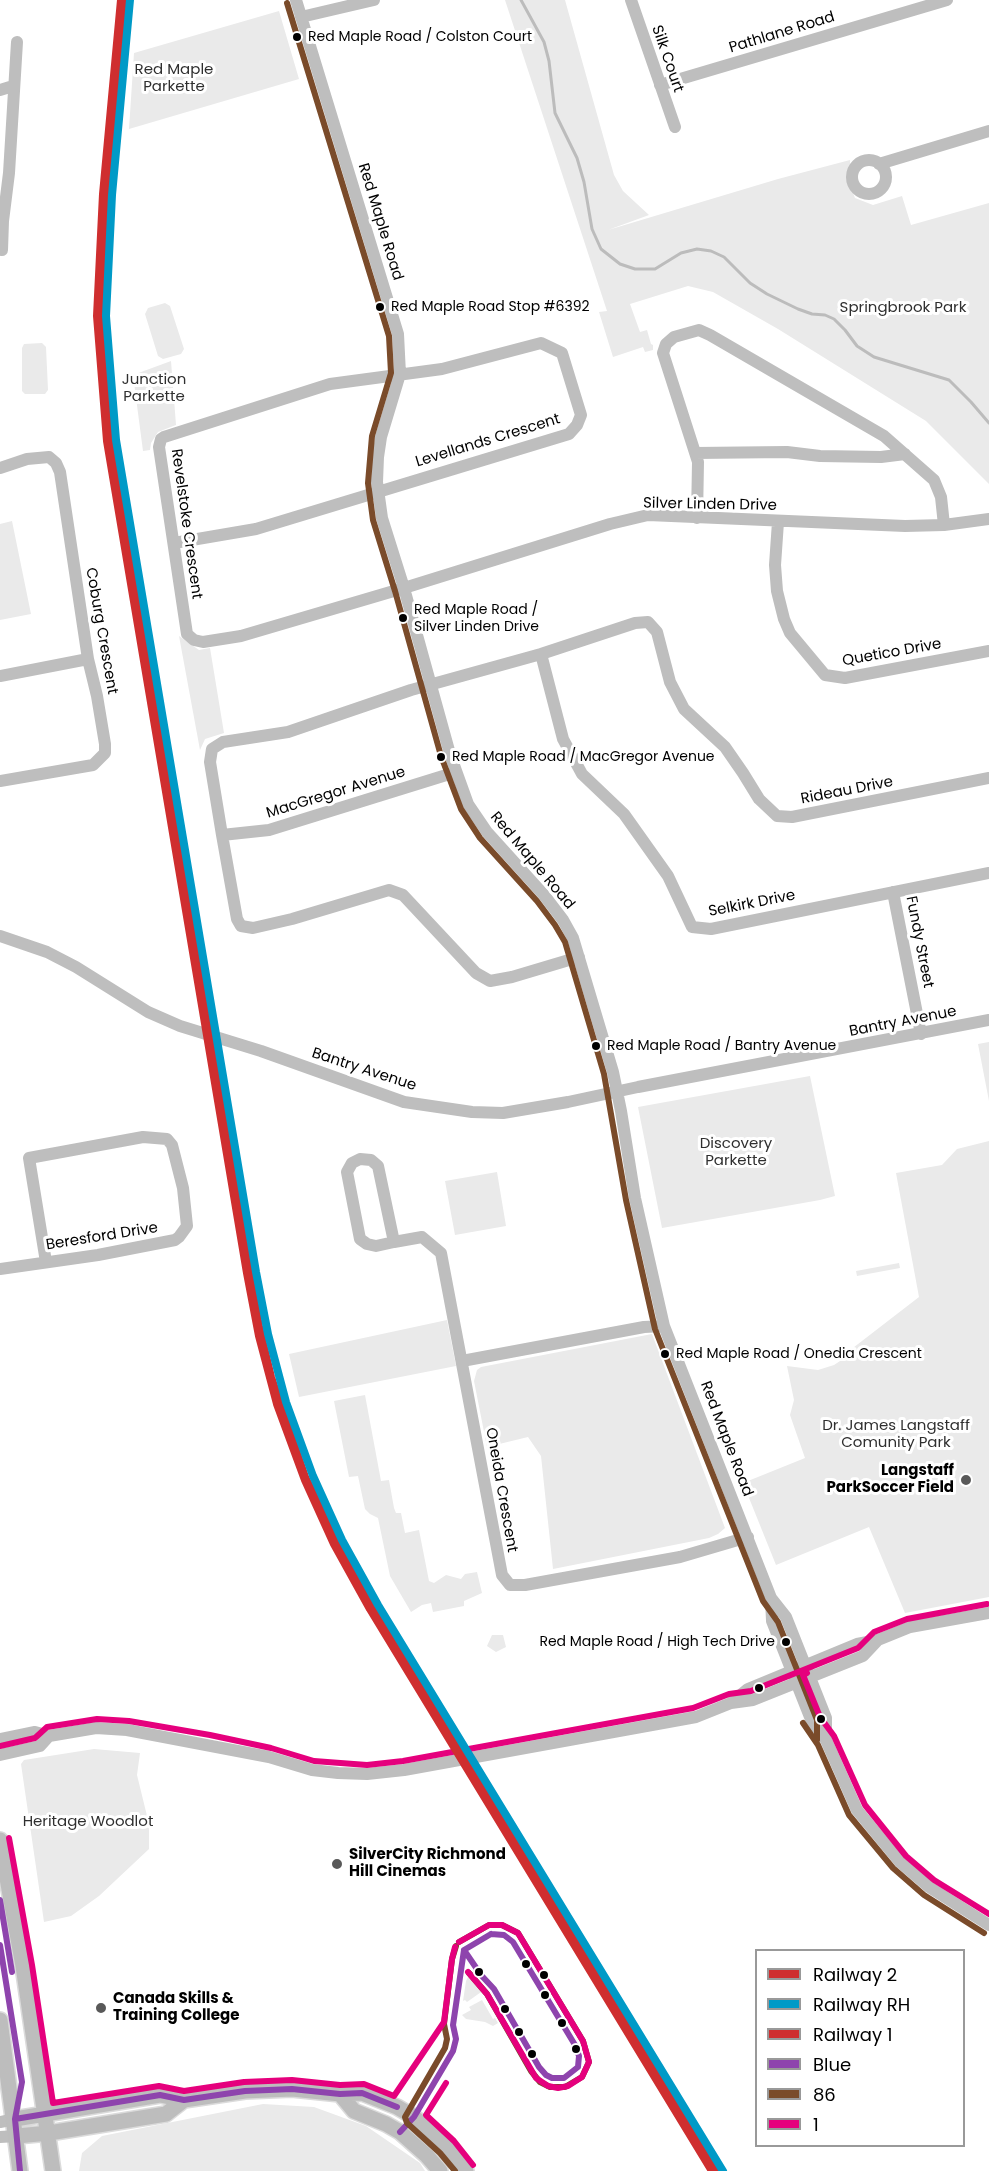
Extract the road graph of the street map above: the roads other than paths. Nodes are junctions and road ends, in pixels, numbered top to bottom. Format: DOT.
graph roads {
  1 [pos="296,0"];
  2 [pos="374,0"];
  3 [pos="631,0"];
  4 [pos="947,0"];
  5 [pos="301,17"];
  6 [pos="17,42"];
  7 [pos="13,86"];
  8 [pos="660,86"];
  9 [pos="0,90"];
  10 [pos="675,127"];
  11 [pos="989,131"];
  12 [pos="879,164"];
  13 [pos="2,223"];
  14 [pos="2,250"];
  15 [pos="400,374"];
  16 [pos="695,453"];
  17 [pos="905,454"];
  18 [pos="0,468"];
  19 [pos="379,490"];
  20 [pos="697,518"];
  21 [pos="989,519"];
  22 [pos="778,522"];
  23 [pos="944,525"];
  24 [pos="174,543"];
  25 [pos="404,588"];
  26 [pos="989,651"];
  27 [pos="541,654"];
  28 [pos="88,660"];
  29 [pos="0,676"];
  30 [pos="431,684"];
  31 [pos="456,772"];
  32 [pos="989,778"];
  33 [pos="0,781"];
  34 [pos="222,835"];
  35 [pos="989,873"];
  36 [pos="893,892"];
  37 [pos="0,936"];
  38 [pos="579,957"];
  39 [pos="989,1020"];
  40 [pos="921,1034"];
  41 [pos="616,1091"];
  42 [pos="394,1242"];
  43 [pos="46,1262"];
  44 [pos="0,1269"];
  45 [pos="664,1326"];
  46 [pos="462,1361"];
  47 [pos="748,1537"];
  48 [pos="771,1598"];
  49 [pos="989,1613"];
  50 [pos="878,1640"];
  51 [pos="805,1665"];
  52 [pos="792,1670"];
  53 [pos="809,1678"];
  54 [pos="796,1684"];
  55 [pos="731,1703"];
  56 [pos="49,1736"];
  57 [pos="0,1739"];
  58 [pos="826,1740"];
  59 [pos="0,1755"];
  60 [pos="0,1840"];
  61 [pos="989,1925"];
  62 [pos="0,2020"];
  63 [pos="340,2094"];
  64 [pos="184,2100"];
  65 [pos="45,2112"];
  66 [pos="7,2120"];
  67 [pos="49,2133"];
  68 [pos="17,2136"];
  69 [pos="0,2137"];
  70 [pos="20,2171"];
  71 [pos="53,2171"];
  72 [pos="440,2171"];
  73 [pos="466,2171"];
  1 -- 5 [label="street, Red Maple Road"];
  2 -- 5 [label="street"];
  3 -- 8 [label="street, Silk Court"];
  4 -- 8 [label="street, Pathlane Road"];
  5 -- 15 [label="street, Red Maple Road"];
  6 -- 7 [label="street"];
  7 -- 9 [label="street"];
  7 -- 13 [label="street"];
  8 -- 10 [label="street, Silk Court"];
  11 -- 12 [label="street"];
  13 -- 14 [label="street"];
  15 -- 19 [label="street, Red Maple Road"];
  15 -- 19 [label="street, Levellands Crescent"];
  15 -- 24 [label="street, Revelstoke Crescent"];
  16 -- 17 [label="street"];
  16 -- 17 [label="street"];
  16 -- 20 [label="street"];
  17 -- 23 [label="street"];
  18 -- 28 [label="street, Coburg Crescent"];
  19 -- 24 [label="street"];
  19 -- 25 [label="street, Red Maple Road"];
  20 -- 22 [label="street, Silver Linden Drive"];
  20 -- 25 [label="street, Silver Linden Drive"];
  21 -- 23 [label="street, Silver Linden Drive"];
  22 -- 23 [label="street, Silver Linden Drive"];
  22 -- 26 [label="street, Quetico Drive"];
  24 -- 25 [label="street, Revelstoke Crescent"];
  25 -- 30 [label="street, Red Maple Road"];
  27 -- 30 [label="street, Rideau Drive"];
  27 -- 32 [label="street, Rideau Drive"];
  27 -- 36 [label="street, Selkirk Drive"];
  28 -- 29 [label="street"];
  28 -- 33 [label="street, Coburg Crescent"];
  30 -- 31 [label="street, Red Maple Road"];
  30 -- 34 [label="street, Rideau Drive"];
  31 -- 34 [label="street, MacGregor Avenue"];
  31 -- 38 [label="street, Red Maple Road"];
  34 -- 38 [label="street"];
  35 -- 36 [label="street, Selkirk Drive"];
  36 -- 40 [label="street, Fundy Street"];
  37 -- 41 [label="street, Bantry Avenue"];
  38 -- 41 [label="street, Red Maple Road"];
  39 -- 40 [label="street, Bantry Avenue"];
  40 -- 41 [label="street, Bantry Avenue"];
  41 -- 45 [label="street, Red Maple Road"];
  42 -- 42 [label="street"];
  42 -- 46 [label="street"];
  43 -- 43 [label="street, Beresford Drive"];
  43 -- 44 [label="street, Beresford Drive"];
  45 -- 46 [label="street"];
  45 -- 47 [label="street, Red Maple Road"];
  46 -- 47 [label="street, Oneida Crescent"];
  47 -- 48 [label="street, Red Maple Road"];
  48 -- 51 [label="street, Red Maple Road"];
  48 -- 52 [label="street, Red Maple Road"];
  49 -- 50 [label="street"];
  50 -- 51 [label="street"];
  50 -- 53 [label="street"];
  51 -- 52 [label="street"];
  51 -- 53 [label="street, Red Maple Road"];
  52 -- 54 [label="street, Red Maple Road"];
  52 -- 55 [label="street"];
  53 -- 54 [label="street"];
  53 -- 58 [label="street, Red Maple Road"];
  54 -- 55 [label="street"];
  54 -- 58 [label="street, Red Maple Road"];
  55 -- 56 [label="street"];
  56 -- 57 [label="street"];
  56 -- 59 [label="street"];
  58 -- 61 [label="street, Red Maple Road"];
  60 -- 65 [label="main road"];
  62 -- 66 [label="main road"];
  63 -- 64 [label="main road"];
  63 -- 72 [label="main road"];
  63 -- 73 [label="main road"];
  64 -- 65 [label="main road"];
  64 -- 67 [label="main road"];
  65 -- 66 [label="main road"];
  65 -- 67 [label="main road"];
  66 -- 68 [label="main road"];
  67 -- 68 [label="main road"];
  67 -- 71 [label="main road"];
  68 -- 69 [label="street"];
  68 -- 70 [label="main road"];
}
